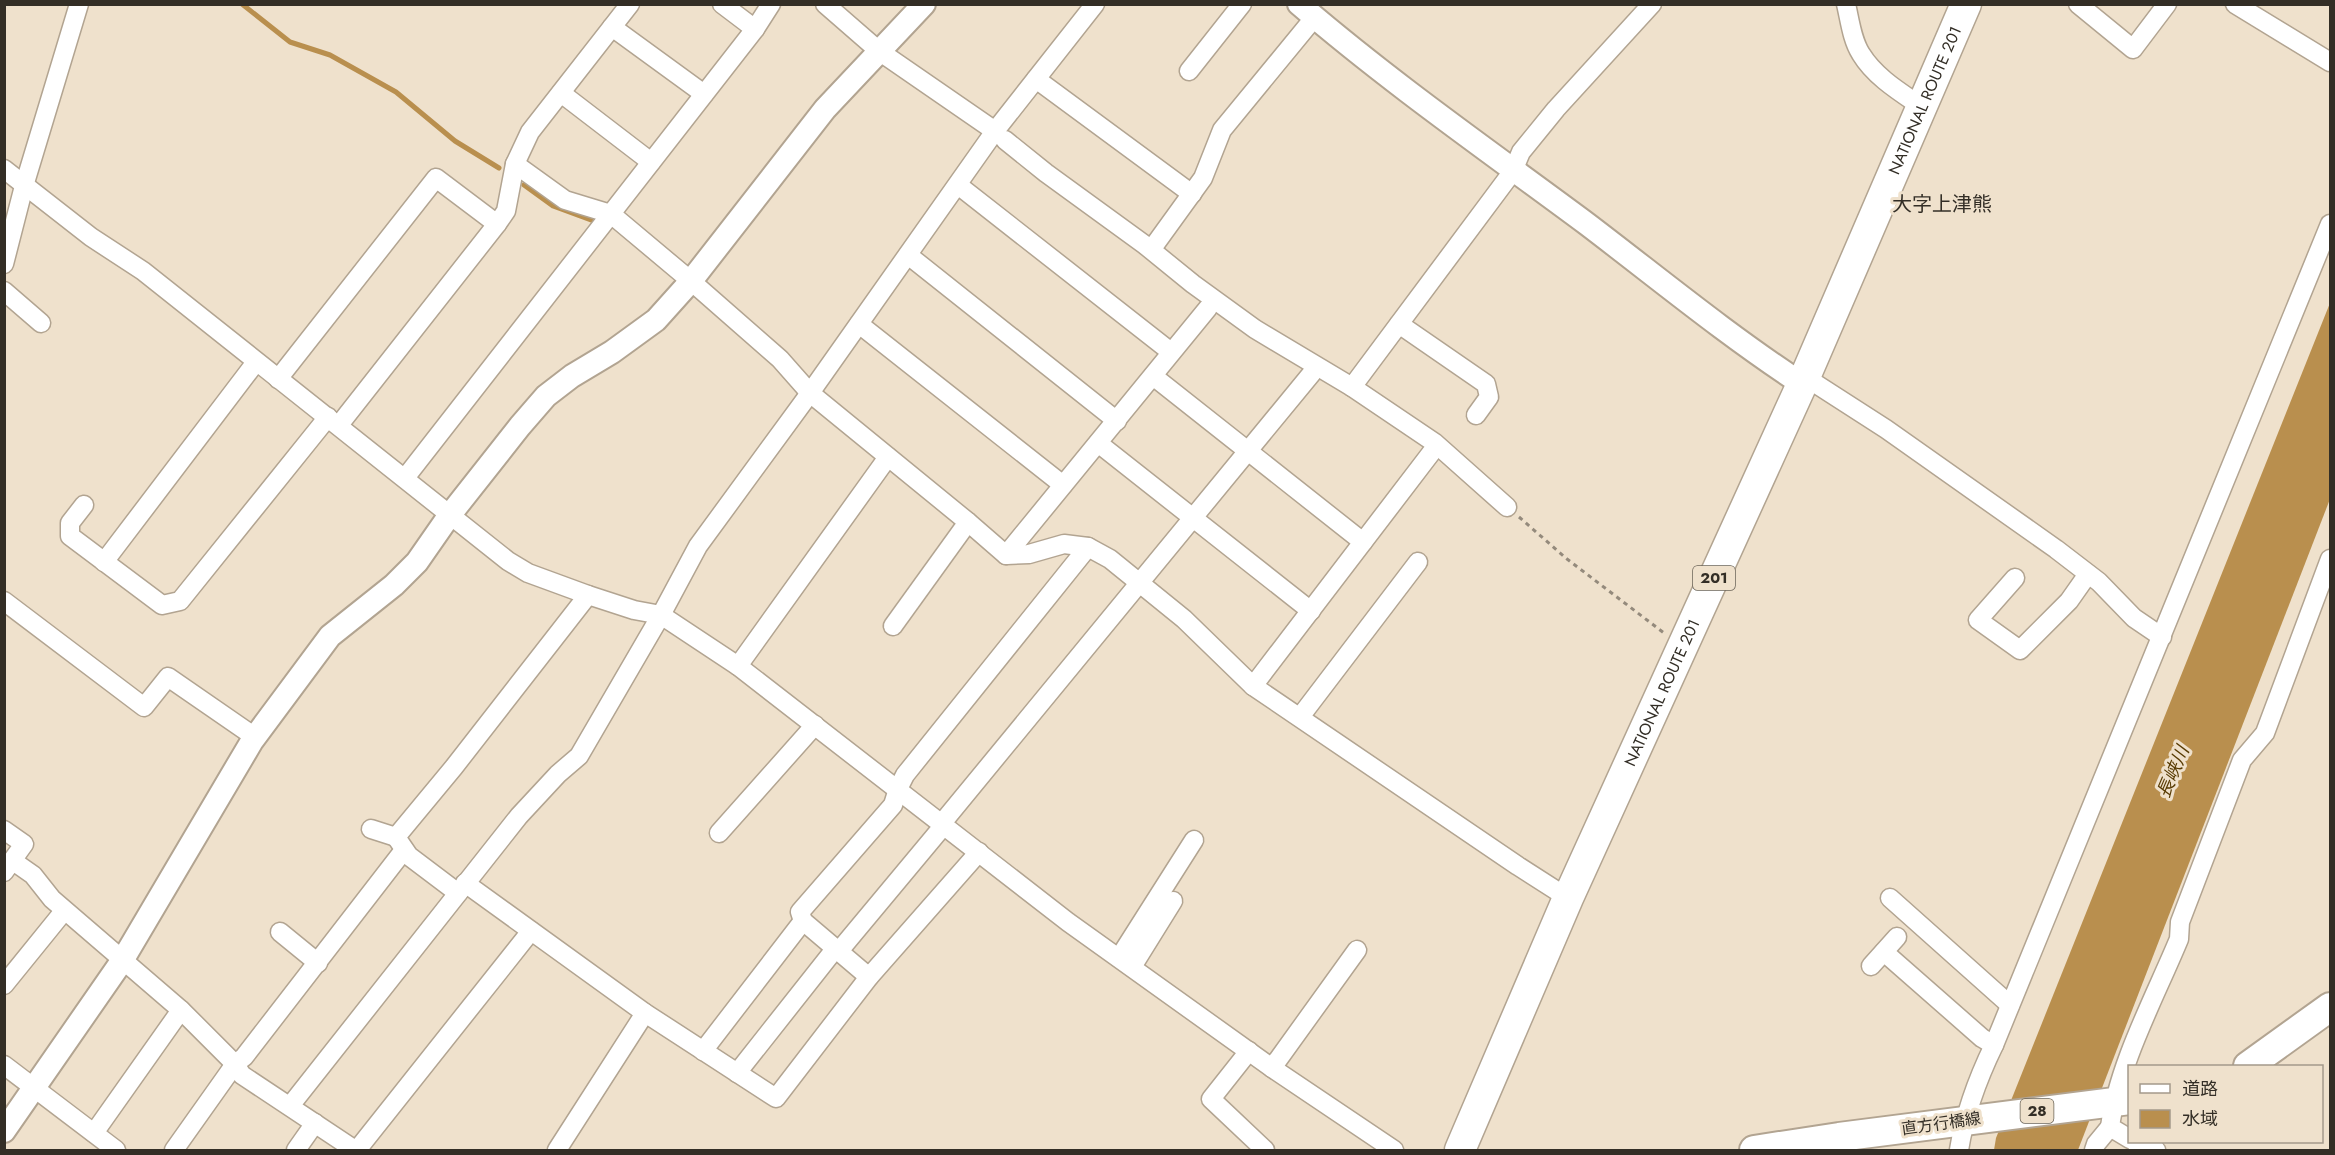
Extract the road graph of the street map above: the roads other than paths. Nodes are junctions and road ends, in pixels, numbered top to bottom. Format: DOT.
graph roads {
  1 [pos="79,4"];
  2 [pos="630,4"];
  3 [pos="722,4"];
  4 [pos="771,4"];
  5 [pos="825,4"];
  6 [pos="924,4"];
  7 [pos="1095,4"];
  8 [pos="1242,4"];
  9 [pos="1652,4"];
  10 [pos="1846,4"];
  11 [pos="1966,4"];
  12 [pos="2078,4"];
  13 [pos="2167,4"];
  14 [pos="2235,4"];
  15 [pos="1306,11"];
  16 [pos="612,27"];
  17 [pos="755,28"];
  18 [pos="879,51"];
  19 [pos="2331,62"];
  20 [pos="1189,71"];
  21 [pos="1036,79"];
  22 [pos="561,93"];
  23 [pos="704,94"];
  24 [pos="1922,107"];
  25 [pos="1000,135"];
  26 [pos="651,162"];
  27 [pos="515,164"];
  28 [pos="4,169"];
  29 [pos="1513,171"];
  30 [pos="958,185"];
  31 [pos="24,186"];
  32 [pos="1192,194"];
  33 [pos="611,214"];
  34 [pos="497,224"];
  35 [pos="2331,224"];
  36 [pos="1156,243"];
  37 [pos="908,255"];
  38 [pos="4,264"];
  39 [pos="691,280"];
  40 [pos="4,291"];
  41 [pos="1208,308"];
  42 [pos="41,323"];
  43 [pos="858,324"];
  44 [pos="1400,324"];
  45 [pos="1171,352"];
  46 [pos="256,362"];
  47 [pos="1312,373"];
  48 [pos="1153,376"];
  49 [pos="278,379"];
  50 [pos="1802,384"];
  51 [pos="1352,387"];
  52 [pos="810,393"];
  53 [pos="1476,415"];
  54 [pos="334,421"];
  55 [pos="1117,421"];
  56 [pos="1098,443"];
  57 [pos="1248,452"];
  58 [pos="1431,453"];
  59 [pos="888,457"];
  60 [pos="405,478"];
  61 [pos="1063,485"];
  62 [pos="84,505"];
  63 [pos="1507,507"];
  64 [pos="449,516"];
  65 [pos="1193,518"];
  66 [pos="968,522"];
  67 [pos="1363,542"];
  68 [pos="1088,548"];
  69 [pos="1006,555"];
  70 [pos="2331,559"];
  71 [pos="104,562"];
  72 [pos="1418,562"];
  73 [pos="2088,574"];
  74 [pos="2015,578"];
  75 [pos="1140,581"];
  76 [pos="588,595"];
  77 [pos="4,601"];
  78 [pos="1311,611"];
  79 [pos="661,615"];
  80 [pos="893,626"];
  81 [pos="2162,637"];
  82 [pos="738,666"];
  83 [pos="1254,686"];
  84 [pos="1299,717"];
  85 [pos="815,725"];
  86 [pos="255,737"];
  87 [pos="898,789"];
  88 [pos="943,824"];
  89 [pos="371,829"];
  90 [pos="4,830"];
  91 [pos="719,833"];
  92 [pos="1194,840"];
  93 [pos="400,844"];
  94 [pos="980,852"];
  95 [pos="9,867"];
  96 [pos="462,888"];
  97 [pos="1568,898"];
  98 [pos="1890,898"];
  99 [pos="1173,901"];
  100 [pos="64,911"];
  101 [pos="803,921"];
  102 [pos="531,931"];
  103 [pos="280,932"];
  104 [pos="1897,938"];
  105 [pos="837,950"];
  106 [pos="1357,950"];
  107 [pos="1884,952"];
  108 [pos="122,961"];
  109 [pos="11,963"];
  110 [pos="318,963"];
  111 [pos="1125,963"];
  112 [pos="1871,966"];
  113 [pos="869,977"];
  114 [pos="4,985"];
  115 [pos="2010,1005"];
  116 [pos="2331,1007"];
  117 [pos="181,1010"];
  118 [pos="645,1013"];
  119 [pos="1994,1045"];
  120 [pos="703,1051"];
  121 [pos="1249,1051"];
  122 [pos="235,1064"];
  123 [pos="4,1065"];
  124 [pos="2249,1065"];
  125 [pos="1272,1068"];
  126 [pos="737,1073"];
  127 [pos="35,1088"];
  128 [pos="290,1106"];
  129 [pos="2112,1108"];
  130 [pos="1971,1119"];
  131 [pos="315,1123"];
  132 [pos="4,1131"];
  133 [pos="94,1133"];
  134 [pos="2128,1136"];
  135 [pos="2137,1143"];
  136 [pos="1816,1146"];
  137 [pos="116,1150"];
  138 [pos="174,1150"];
  139 [pos="296,1150"];
  140 [pos="356,1150"];
  141 [pos="557,1150"];
  142 [pos="1265,1150"];
  143 [pos="1394,1150"];
  144 [pos="1460,1150"];
  145 [pos="1754,1150"];
  146 [pos="1959,1150"];
  147 [pos="2094,1150"];
  148 [pos="2156,1150"];
  1 -- 31 [label="street"];
  2 -- 16 [label="street"];
  3 -- 17 [label="street"];
  4 -- 17 [label="street"];
  5 -- 18 [label="street"];
  6 -- 18 [label="street"];
  7 -- 21 [label="street"];
  8 -- 20 [label="street"];
  9 -- 29 [label="street"];
  10 -- 24 [label="street"];
  11 -- 24 [label="highway, NATIONAL ROUTE 201 / 201"];
  12 -- 13 [label="street"];
  14 -- 19 [label="street"];
  15 -- 29 [label="street"];
  15 -- 32 [label="street"];
  16 -- 22 [label="street"];
  16 -- 23 [label="street"];
  17 -- 23 [label="street"];
  18 -- 25 [label="street"];
  18 -- 39 [label="street"];
  21 -- 25 [label="street"];
  21 -- 32 [label="street"];
  22 -- 26 [label="street"];
  22 -- 27 [label="street"];
  23 -- 26 [label="street"];
  24 -- 50 [label="highway, NATIONAL ROUTE 201 / 201"];
  25 -- 30 [label="street"];
  25 -- 51 [label="street"];
  26 -- 33 [label="street"];
  27 -- 33 [label="street"];
  27 -- 34 [label="street"];
  28 -- 31 [label="street"];
  29 -- 44 [label="street"];
  29 -- 50 [label="street"];
  30 -- 37 [label="street"];
  30 -- 45 [label="street"];
  31 -- 38 [label="street"];
  31 -- 46 [label="street"];
  32 -- 36 [label="street"];
  33 -- 39 [label="street"];
  33 -- 60 [label="street"];
  34 -- 49 [label="street"];
  34 -- 54 [label="street"];
  35 -- 81 [label="street"];
  37 -- 43 [label="street"];
  37 -- 55 [label="street"];
  39 -- 52 [label="street"];
  39 -- 64 [label="street"];
  40 -- 42 [label="street"];
  41 -- 45 [label="street"];
  43 -- 52 [label="street"];
  43 -- 61 [label="street"];
  44 -- 51 [label="street"];
  44 -- 53 [label="street"];
  45 -- 48 [label="street"];
  46 -- 49 [label="street"];
  46 -- 71 [label="street"];
  47 -- 57 [label="street"];
  48 -- 55 [label="street"];
  48 -- 57 [label="street"];
  49 -- 54 [label="street"];
  50 -- 73 [label="street"];
  50 -- 97 [label="highway, NATIONAL ROUTE 201 / 201"];
  51 -- 63 [label="street"];
  52 -- 59 [label="street"];
  52 -- 79 [label="street"];
  54 -- 60 [label="street"];
  54 -- 71 [label="street"];
  55 -- 56 [label="street"];
  56 -- 61 [label="street"];
  56 -- 65 [label="street"];
  57 -- 65 [label="street"];
  57 -- 67 [label="street"];
  58 -- 67 [label="street"];
  59 -- 66 [label="street"];
  59 -- 82 [label="street"];
  60 -- 64 [label="street"];
  61 -- 69 [label="street"];
  62 -- 71 [label="street"];
  64 -- 76 [label="street"];
  64 -- 86 [label="street"];
  65 -- 75 [label="street"];
  65 -- 78 [label="street"];
  66 -- 69 [label="street"];
  66 -- 80 [label="street"];
  67 -- 78 [label="street"];
  68 -- 69 [label="street"];
  68 -- 75 [label="street"];
  68 -- 87 [label="street"];
  70 -- 129 [label="street"];
  72 -- 84 [label="street"];
  73 -- 74 [label="street"];
  73 -- 81 [label="street"];
  75 -- 83 [label="street"];
  75 -- 88 [label="street"];
  76 -- 79 [label="street"];
  76 -- 93 [label="street"];
  77 -- 86 [label="street"];
  78 -- 83 [label="street"];
  79 -- 82 [label="street"];
  79 -- 96 [label="street"];
  81 -- 115 [label="street"];
  82 -- 85 [label="street"];
  83 -- 84 [label="street"];
  84 -- 97 [label="street"];
  85 -- 87 [label="street"];
  85 -- 91 [label="street"];
  86 -- 108 [label="street"];
  87 -- 88 [label="street"];
  87 -- 101 [label="street"];
  88 -- 94 [label="street"];
  88 -- 105 [label="street"];
  89 -- 93 [label="street"];
  90 -- 95 [label="street"];
  92 -- 111 [label="street"];
  93 -- 96 [label="street"];
  93 -- 110 [label="street"];
  94 -- 111 [label="street"];
  94 -- 113 [label="street"];
  95 -- 100 [label="street"];
  96 -- 102 [label="street"];
  96 -- 128 [label="street"];
  97 -- 144 [label="highway, NATIONAL ROUTE 201 / 201"];
  98 -- 115 [label="street"];
  99 -- 111 [label="street"];
  100 -- 108 [label="street"];
  100 -- 109 [label="street"];
  101 -- 105 [label="street"];
  101 -- 120 [label="street"];
  102 -- 118 [label="street"];
  102 -- 140 [label="street"];
  103 -- 110 [label="street"];
  104 -- 107 [label="street"];
  105 -- 113 [label="street"];
  105 -- 126 [label="street"];
  106 -- 125 [label="street"];
  107 -- 112 [label="street"];
  107 -- 119 [label="street"];
  108 -- 117 [label="street"];
  108 -- 127 [label="street"];
  109 -- 114 [label="street"];
  110 -- 122 [label="street"];
  111 -- 121 [label="street"];
  113 -- 126 [label="street"];
  115 -- 119 [label="street"];
  116 -- 124 [label="main road"];
  117 -- 122 [label="street"];
  117 -- 133 [label="street"];
  118 -- 120 [label="street"];
  118 -- 141 [label="street"];
  119 -- 130 [label="street"];
  120 -- 126 [label="street"];
  121 -- 125 [label="street"];
  121 -- 142 [label="street"];
  122 -- 128 [label="street"];
  122 -- 138 [label="street"];
  123 -- 127 [label="street"];
  125 -- 143 [label="street"];
  127 -- 132 [label="street"];
  127 -- 133 [label="street"];
  128 -- 131 [label="street"];
  129 -- 130 [label="main road, 直方行橋線 / 28"];
  129 -- 134 [label="street"];
  129 -- 147 [label="street"];
  130 -- 136 [label="main road, 直方行橋線 / 28"];
  130 -- 146 [label="street"];
  131 -- 139 [label="street"];
  131 -- 140 [label="street"];
  133 -- 137 [label="street"];
  135 -- 148 [label="street"];
  136 -- 145 [label="main road, 直方行橋線 / 28"];
}
